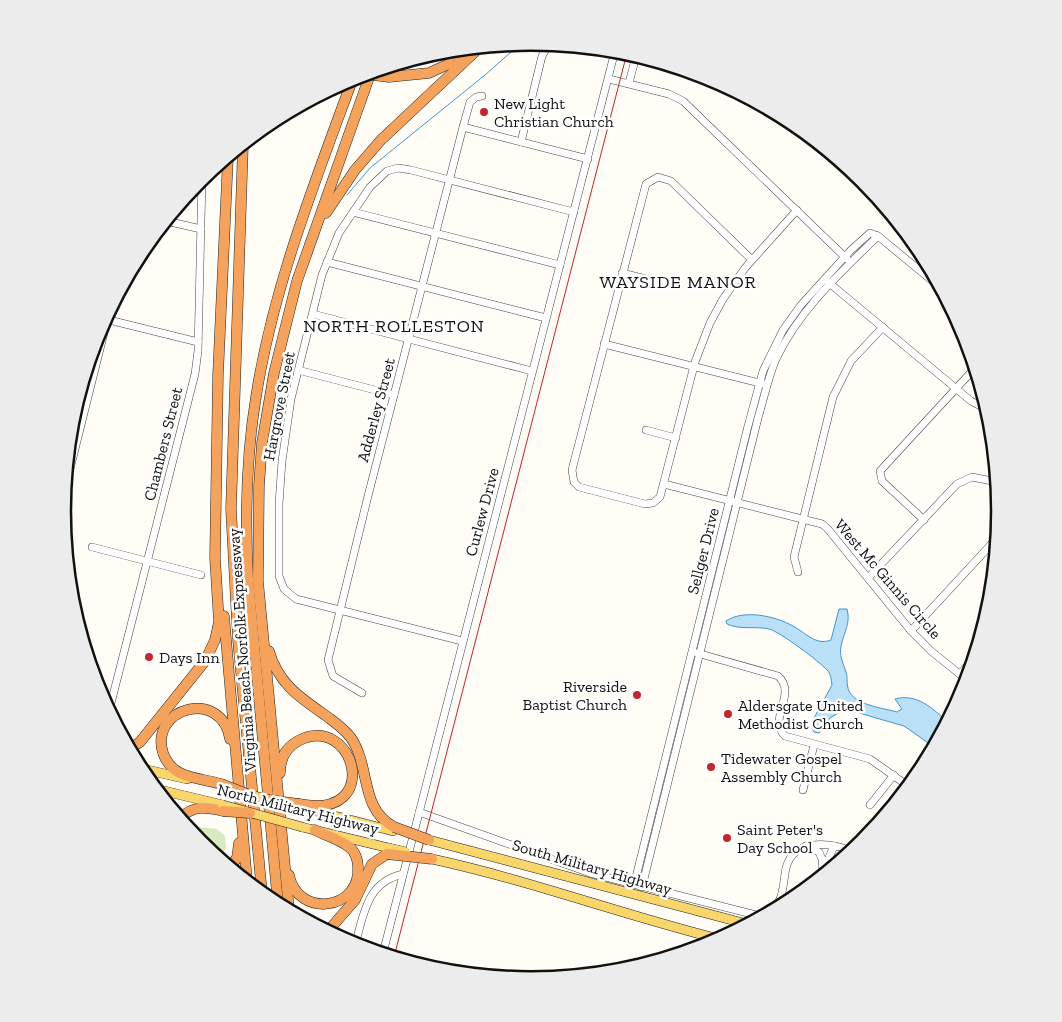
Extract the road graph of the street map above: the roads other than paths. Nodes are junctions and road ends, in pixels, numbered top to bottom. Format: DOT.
graph roads {
  1 [pos="545,51"];
  2 [pos="472,55"];
  3 [pos="468,56"];
  4 [pos="613,59"];
  5 [pos="634,63"];
  6 [pos="382,76"];
  7 [pos="609,79"];
  8 [pos="368,81"];
  9 [pos="629,84"];
  10 [pos="349,89"];
  11 [pos="482,96"];
  12 [pos="463,127"];
  13 [pos="521,142"];
  14 [pos="243,153"];
  15 [pos="588,159"];
  16 [pos="228,165"];
  17 [pos="224,169"];
  18 [pos="449,180"];
  19 [pos="202,190"];
  20 [pos="226,199"];
  21 [pos="797,210"];
  22 [pos="353,212"];
  23 [pos="574,212"];
  24 [pos="173,223"];
  25 [pos="201,230"];
  26 [pos="436,233"];
  27 [pos="878,236"];
  28 [pos="308,250"];
  29 [pos="845,257"];
  30 [pos="752,260"];
  31 [pos="327,262"];
  32 [pos="851,263"];
  33 [pos="560,265"];
  34 [pos="622,273"];
  35 [pos="925,275"];
  36 [pos="658,282"];
  37 [pos="828,282"];
  38 [pos="422,286"];
  39 [pos="313,314"];
  40 [pos="546,318"];
  41 [pos="112,322"];
  42 [pos="883,327"];
  43 [pos="409,340"];
  44 [pos="198,342"];
  45 [pos="604,344"];
  46 [pos="694,366"];
  47 [pos="94,369"];
  48 [pos="298,370"];
  49 [pos="532,371"];
  50 [pos="969,374"];
  51 [pos="763,384"];
  52 [pos="956,388"];
  53 [pos="394,395"];
  54 [pos="978,403"];
  55 [pos="646,430"];
  56 [pos="676,438"];
  57 [pos="77,441"];
  58 [pos="990,480"];
  59 [pos="664,484"];
  60 [pos="734,500"];
  61 [pos="802,518"];
  62 [pos="924,520"];
  63 [pos="217,524"];
  64 [pos="989,546"];
  65 [pos="92,547"];
  66 [pos="147,560"];
  67 [pos="798,572"];
  68 [pos="200,575"];
  69 [pos="868,578"];
  70 [pos="260,606"];
  71 [pos="340,611"];
  72 [pos="911,631"];
  73 [pos="462,641"];
  74 [pos="696,653"];
  75 [pos="960,674"];
  76 [pos="682,690"];
  77 [pos="690,692"];
  78 [pos="362,693"];
  79 [pos="112,699"];
  80 [pos="136,745"];
  81 [pos="814,745"];
  82 [pos="668,766"];
  83 [pos="152,771"];
  84 [pos="894,775"];
  85 [pos="238,778"];
  86 [pos="902,782"];
  87 [pos="221,786"];
  88 [pos="803,790"];
  89 [pos="167,792"];
  90 [pos="661,792"];
  91 [pos="252,796"];
  92 [pos="268,800"];
  93 [pos="240,802"];
  94 [pos="870,805"];
  95 [pos="299,806"];
  96 [pos="223,808"];
  97 [pos="419,812"];
  98 [pos="250,813"];
  99 [pos="185,814"];
  100 [pos="280,814"];
  101 [pos="393,829"];
  102 [pos="315,830"];
  103 [pos="429,840"];
  104 [pos="283,844"];
  105 [pos="806,846"];
  106 [pos="834,846"];
  107 [pos="643,847"];
  108 [pos="843,848"];
  109 [pos="651,849"];
  110 [pos="388,851"];
  111 [pos="436,860"];
  112 [pos="233,861"];
  113 [pos="826,864"];
  114 [pos="821,867"];
  115 [pos="246,872"];
  116 [pos="402,876"];
  117 [pos="261,883"];
  118 [pos="634,885"];
  119 [pos="642,887"];
  120 [pos="277,894"];
  121 [pos="781,896"];
  122 [pos="287,900"];
  123 [pos="752,914"];
  124 [pos="738,921"];
  125 [pos="333,925"];
  126 [pos="684,930"];
  127 [pos="707,936"];
  128 [pos="358,937"];
  129 [pos="703,938"];
  130 [pos="384,946"];
  1 -- 13 [label="street"];
  2 -- 28 [label="highway"];
  3 -- 6 [label="highway, bridge"];
  4 -- 7 [label="street, Curlew Drive"];
  5 -- 9 [label="street"];
  7 -- 9 [label="street"];
  7 -- 15 [label="street, Curlew Drive"];
  8 -- 28 [label="highway"];
  9 -- 21 [label="street"];
  10 -- 120 [label="highway, Virginia Beach-Norfolk Expressway"];
  11 -- 12 [label="street, Adderley Street"];
  12 -- 13 [label="street"];
  12 -- 18 [label="street, Adderley Street"];
  13 -- 15 [label="street"];
  14 -- 117 [label="highway, Virginia Beach-Norfolk Expressway"];
  15 -- 23 [label="street, Curlew Drive"];
  16 -- 20 [label="highway"];
  17 -- 20 [label="highway"];
  18 -- 22 [label="street, Hargrove Street"];
  18 -- 23 [label="street"];
  18 -- 26 [label="street, Adderley Street"];
  19 -- 25 [label="street, Chambers Street"];
  20 -- 63 [label="highway"];
  21 -- 29 [label="street"];
  21 -- 30 [label="street"];
  22 -- 26 [label="street"];
  22 -- 31 [label="street, Hargrove Street"];
  23 -- 33 [label="street, Curlew Drive"];
  24 -- 25 [label="street"];
  25 -- 44 [label="street, Chambers Street"];
  26 -- 33 [label="street"];
  26 -- 38 [label="street, Adderley Street"];
  27 -- 29 [label="street, Sellger Drive"];
  27 -- 32 [label="street, Sellger Drive"];
  27 -- 35 [label="street"];
  28 -- 70 [label="highway"];
  29 -- 32 [label="street"];
  29 -- 37 [label="street, Sellger Drive"];
  30 -- 34 [label="street"];
  30 -- 46 [label="street"];
  31 -- 38 [label="street"];
  31 -- 39 [label="street, Hargrove Street"];
  32 -- 37 [label="street, Sellger Drive"];
  33 -- 40 [label="street, Curlew Drive"];
  34 -- 36 [label="street"];
  34 -- 45 [label="street"];
  37 -- 42 [label="street"];
  37 -- 51 [label="street, Sellger Drive"];
  38 -- 40 [label="street"];
  38 -- 43 [label="street, Adderley Street"];
  39 -- 43 [label="street"];
  39 -- 48 [label="street, Hargrove Street"];
  40 -- 49 [label="street, Curlew Drive"];
  41 -- 44 [label="street"];
  42 -- 52 [label="street"];
  42 -- 61 [label="street"];
  43 -- 49 [label="street"];
  43 -- 53 [label="street, Adderley Street"];
  44 -- 66 [label="street, Chambers Street"];
  45 -- 46 [label="street"];
  45 -- 59 [label="street"];
  46 -- 51 [label="street"];
  46 -- 56 [label="street"];
  47 -- 57 [label="street"];
  48 -- 53 [label="street"];
  48 -- 71 [label="street, Hargrove Street"];
  49 -- 73 [label="street, Curlew Drive"];
  50 -- 52 [label="street"];
  51 -- 60 [label="street, Sellger Drive"];
  52 -- 54 [label="street"];
  52 -- 62 [label="street"];
  53 -- 71 [label="street, Adderley Street"];
  55 -- 56 [label="street"];
  56 -- 59 [label="street"];
  58 -- 62 [label="street"];
  59 -- 60 [label="street, West Mc Ginnis Circle"];
  60 -- 61 [label="street, West Mc Ginnis Circle"];
  60 -- 74 [label="street, Sellger Drive"];
  61 -- 67 [label="street"];
  61 -- 69 [label="street, West Mc Ginnis Circle"];
  62 -- 69 [label="street"];
  63 -- 80 [label="highway"];
  63 -- 85 [label="highway"];
  64 -- 72 [label="street"];
  65 -- 66 [label="street"];
  66 -- 68 [label="street"];
  66 -- 79 [label="street, Chambers Street"];
  69 -- 72 [label="street, West Mc Ginnis Circle"];
  70 -- 100 [label="highway"];
  70 -- 101 [label="highway"];
  71 -- 73 [label="street, Hargrove Street"];
  71 -- 78 [label="street, Adderley Street"];
  72 -- 75 [label="street, West Mc Ginnis Circle"];
  73 -- 97 [label="street, Curlew Drive"];
  74 -- 76 [label="street, Sellger Drive"];
  74 -- 77 [label="street, Sellger Drive"];
  74 -- 81 [label="street"];
  76 -- 77 [label="street"];
  76 -- 82 [label="street, Sellger Drive"];
  77 -- 82 [label="street, Sellger Drive"];
  81 -- 84 [label="street"];
  81 -- 88 [label="street"];
  82 -- 90 [label="street, Sellger Drive"];
  83 -- 87 [label="main road, North Military Highway"];
  84 -- 86 [label="street"];
  84 -- 94 [label="street"];
  85 -- 87 [label="highway"];
  85 -- 93 [label="highway"];
  87 -- 91 [label="highway, bridge"];
  89 -- 96 [label="main road, North Military Highway"];
  90 -- 107 [label="street, Sellger Drive"];
  90 -- 109 [label="street, Sellger Drive"];
  91 -- 92 [label="main road, North Military Highway, bridge"];
  92 -- 95 [label="highway, bridge"];
  93 -- 112 [label="highway"];
  93 -- 115 [label="highway"];
  95 -- 100 [label="highway"];
  95 -- 101 [label="main road, North Military Highway"];
  96 -- 98 [label="highway, bridge"];
  96 -- 99 [label="highway"];
  97 -- 116 [label="street, Curlew Drive"];
  97 -- 118 [label="street"];
  98 -- 102 [label="main road, North Military Highway, bridge"];
  100 -- 104 [label="highway"];
  101 -- 103 [label="highway, bridge"];
  102 -- 104 [label="highway"];
  102 -- 110 [label="main road, North Military Highway"];
  103 -- 124 [label="main road, South Military Highway"];
  104 -- 122 [label="highway"];
  105 -- 106 [label="street"];
  105 -- 114 [label="street"];
  105 -- 121 [label="street"];
  106 -- 108 [label="street"];
  106 -- 113 [label="street"];
  107 -- 109 [label="street"];
  107 -- 118 [label="street, Sellger Drive"];
  109 -- 119 [label="street, Sellger Drive"];
  110 -- 111 [label="highway, bridge"];
  110 -- 125 [label="highway"];
  111 -- 126 [label="main road, South Military Highway"];
  116 -- 128 [label="street"];
  116 -- 130 [label="street, Curlew Drive"];
  118 -- 119 [label="street"];
  119 -- 123 [label="street"];
  126 -- 127 [label="main road, South Military Highway"];
  126 -- 129 [label="main road"];
}
